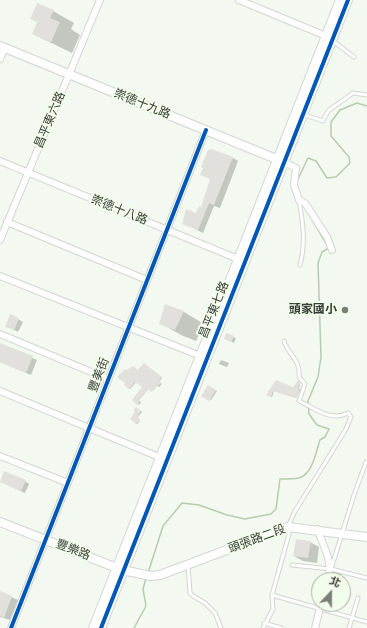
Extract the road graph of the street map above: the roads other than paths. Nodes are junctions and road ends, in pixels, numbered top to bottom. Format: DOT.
graph roads {
  1 [pos="100,0"];
  2 [pos="239,0"];
  3 [pos="340,0"];
  4 [pos="348,0"];
  5 [pos="329,38"];
  6 [pos="2,46"];
  7 [pos="354,57"];
  8 [pos="0,59"];
  9 [pos="69,74"];
  10 [pos="367,95"];
  11 [pos="303,114"];
  12 [pos="206,130"];
  13 [pos="281,160"];
  14 [pos="0,161"];
  15 [pos="28,172"];
  16 [pos="299,200"];
  17 [pos="7,222"];
  18 [pos="167,230"];
  19 [pos="0,240"];
  20 [pos="332,250"];
  21 [pos="238,259"];
  22 [pos="300,265"];
  23 [pos="0,276"];
  24 [pos="147,280"];
  25 [pos="128,328"];
  26 [pos="0,334"];
  27 [pos="284,341"];
  28 [pos="203,358"];
  29 [pos="108,379"];
  30 [pos="0,391"];
  31 [pos="89,429"];
  32 [pos="0,456"];
  33 [pos="159,458"];
  34 [pos="366,462"];
  35 [pos="68,483"];
  36 [pos="0,522"];
  37 [pos="288,527"];
  38 [pos="317,529"];
  39 [pos="342,534"];
  40 [pos="367,537"];
  41 [pos="46,539"];
  42 [pos="188,565"];
  43 [pos="292,565"];
  44 [pos="120,568"];
  45 [pos="331,569"];
  46 [pos="330,572"];
  47 [pos="367,578"];
  48 [pos="272,595"];
  49 [pos="358,598"];
  50 [pos="311,604"];
  51 [pos="319,612"];
  52 [pos="336,612"];
  53 [pos="352,618"];
  54 [pos="367,622"];
  55 [pos="264,623"];
  56 [pos="11,628"];
  57 [pos="93,628"];
  58 [pos="101,628"];
  59 [pos="221,628"];
  60 [pos="263,628"];
  61 [pos="281,628"];
  62 [pos="315,628"];
  63 [pos="349,628"];
  1 -- 9 [label="street, 昌平東六路"];
  2 -- 5 [label="street"];
  3 -- 5 [label="street, 昌平東七路"];
  4 -- 5 [label="street, 昌平東七路"];
  5 -- 7 [label="lane"];
  5 -- 11 [label="street, 昌平東七路"];
  5 -- 13 [label="street, 昌平東七路"];
  6 -- 8 [label="street"];
  6 -- 9 [label="street, 崇德十九路"];
  9 -- 12 [label="street, 崇德十九路"];
  9 -- 15 [label="street, 昌平東六路"];
  10 -- 11 [label="lane"];
  11 -- 13 [label="street, 昌平東七路"];
  12 -- 13 [label="street, 崇德十九路"];
  12 -- 18 [label="street, 豐美街"];
  13 -- 16 [label="street"];
  13 -- 21 [label="street, 昌平東七路"];
  13 -- 28 [label="street, 昌平東七路"];
  14 -- 15 [label="street, 崇德十八路"];
  15 -- 17 [label="street, 昌平東六路"];
  15 -- 18 [label="street, 崇德十八路"];
  16 -- 20 [label="street"];
  16 -- 22 [label="lane"];
  17 -- 19 [label="street, 昌平東六路"];
  17 -- 24 [label="street"];
  18 -- 21 [label="street, 崇德十八路"];
  18 -- 24 [label="street, 豐美街"];
  21 -- 28 [label="street, 昌平東七路"];
  23 -- 25 [label="street"];
  24 -- 25 [label="street, 豐美街"];
  25 -- 28 [label="street"];
  25 -- 29 [label="street, 豐美街"];
  26 -- 29 [label="street"];
  27 -- 37 [label="lane"];
  28 -- 33 [label="street, 昌平東七路"];
  28 -- 44 [label="street, 昌平東七路"];
  29 -- 31 [label="street, 豐美街"];
  30 -- 31 [label="street"];
  31 -- 33 [label="street"];
  31 -- 35 [label="street, 豐美街"];
  32 -- 35 [label="street"];
  33 -- 44 [label="street, 昌平東七路"];
  34 -- 39 [label="lane"];
  35 -- 41 [label="street, 豐美街"];
  36 -- 41 [label="street, 豐樂路"];
  37 -- 38 [label="street, 頭張路二段"];
  37 -- 42 [label="street, 頭張路二段"];
  37 -- 48 [label="lane"];
  38 -- 39 [label="street, 頭張路二段"];
  38 -- 45 [label="street"];
  39 -- 40 [label="street, 頭張路二段"];
  39 -- 45 [label="lane"];
  41 -- 44 [label="street, 豐樂路"];
  41 -- 56 [label="street, 豐美街"];
  42 -- 44 [label="street, 頭張路二段"];
  42 -- 59 [label="lane"];
  43 -- 45 [label="lane"];
  44 -- 57 [label="street, 昌平東七路"];
  44 -- 58 [label="street, 昌平東七路"];
  45 -- 46 [label="street"];
  45 -- 47 [label="lane"];
  48 -- 50 [label="lane"];
  48 -- 55 [label="lane"];
  49 -- 53 [label="lane"];
  51 -- 62 [label="street"];
  52 -- 53 [label="lane"];
  53 -- 54 [label="lane"];
  53 -- 63 [label="lane"];
  55 -- 60 [label="lane"];
  55 -- 61 [label="lane"];
}
